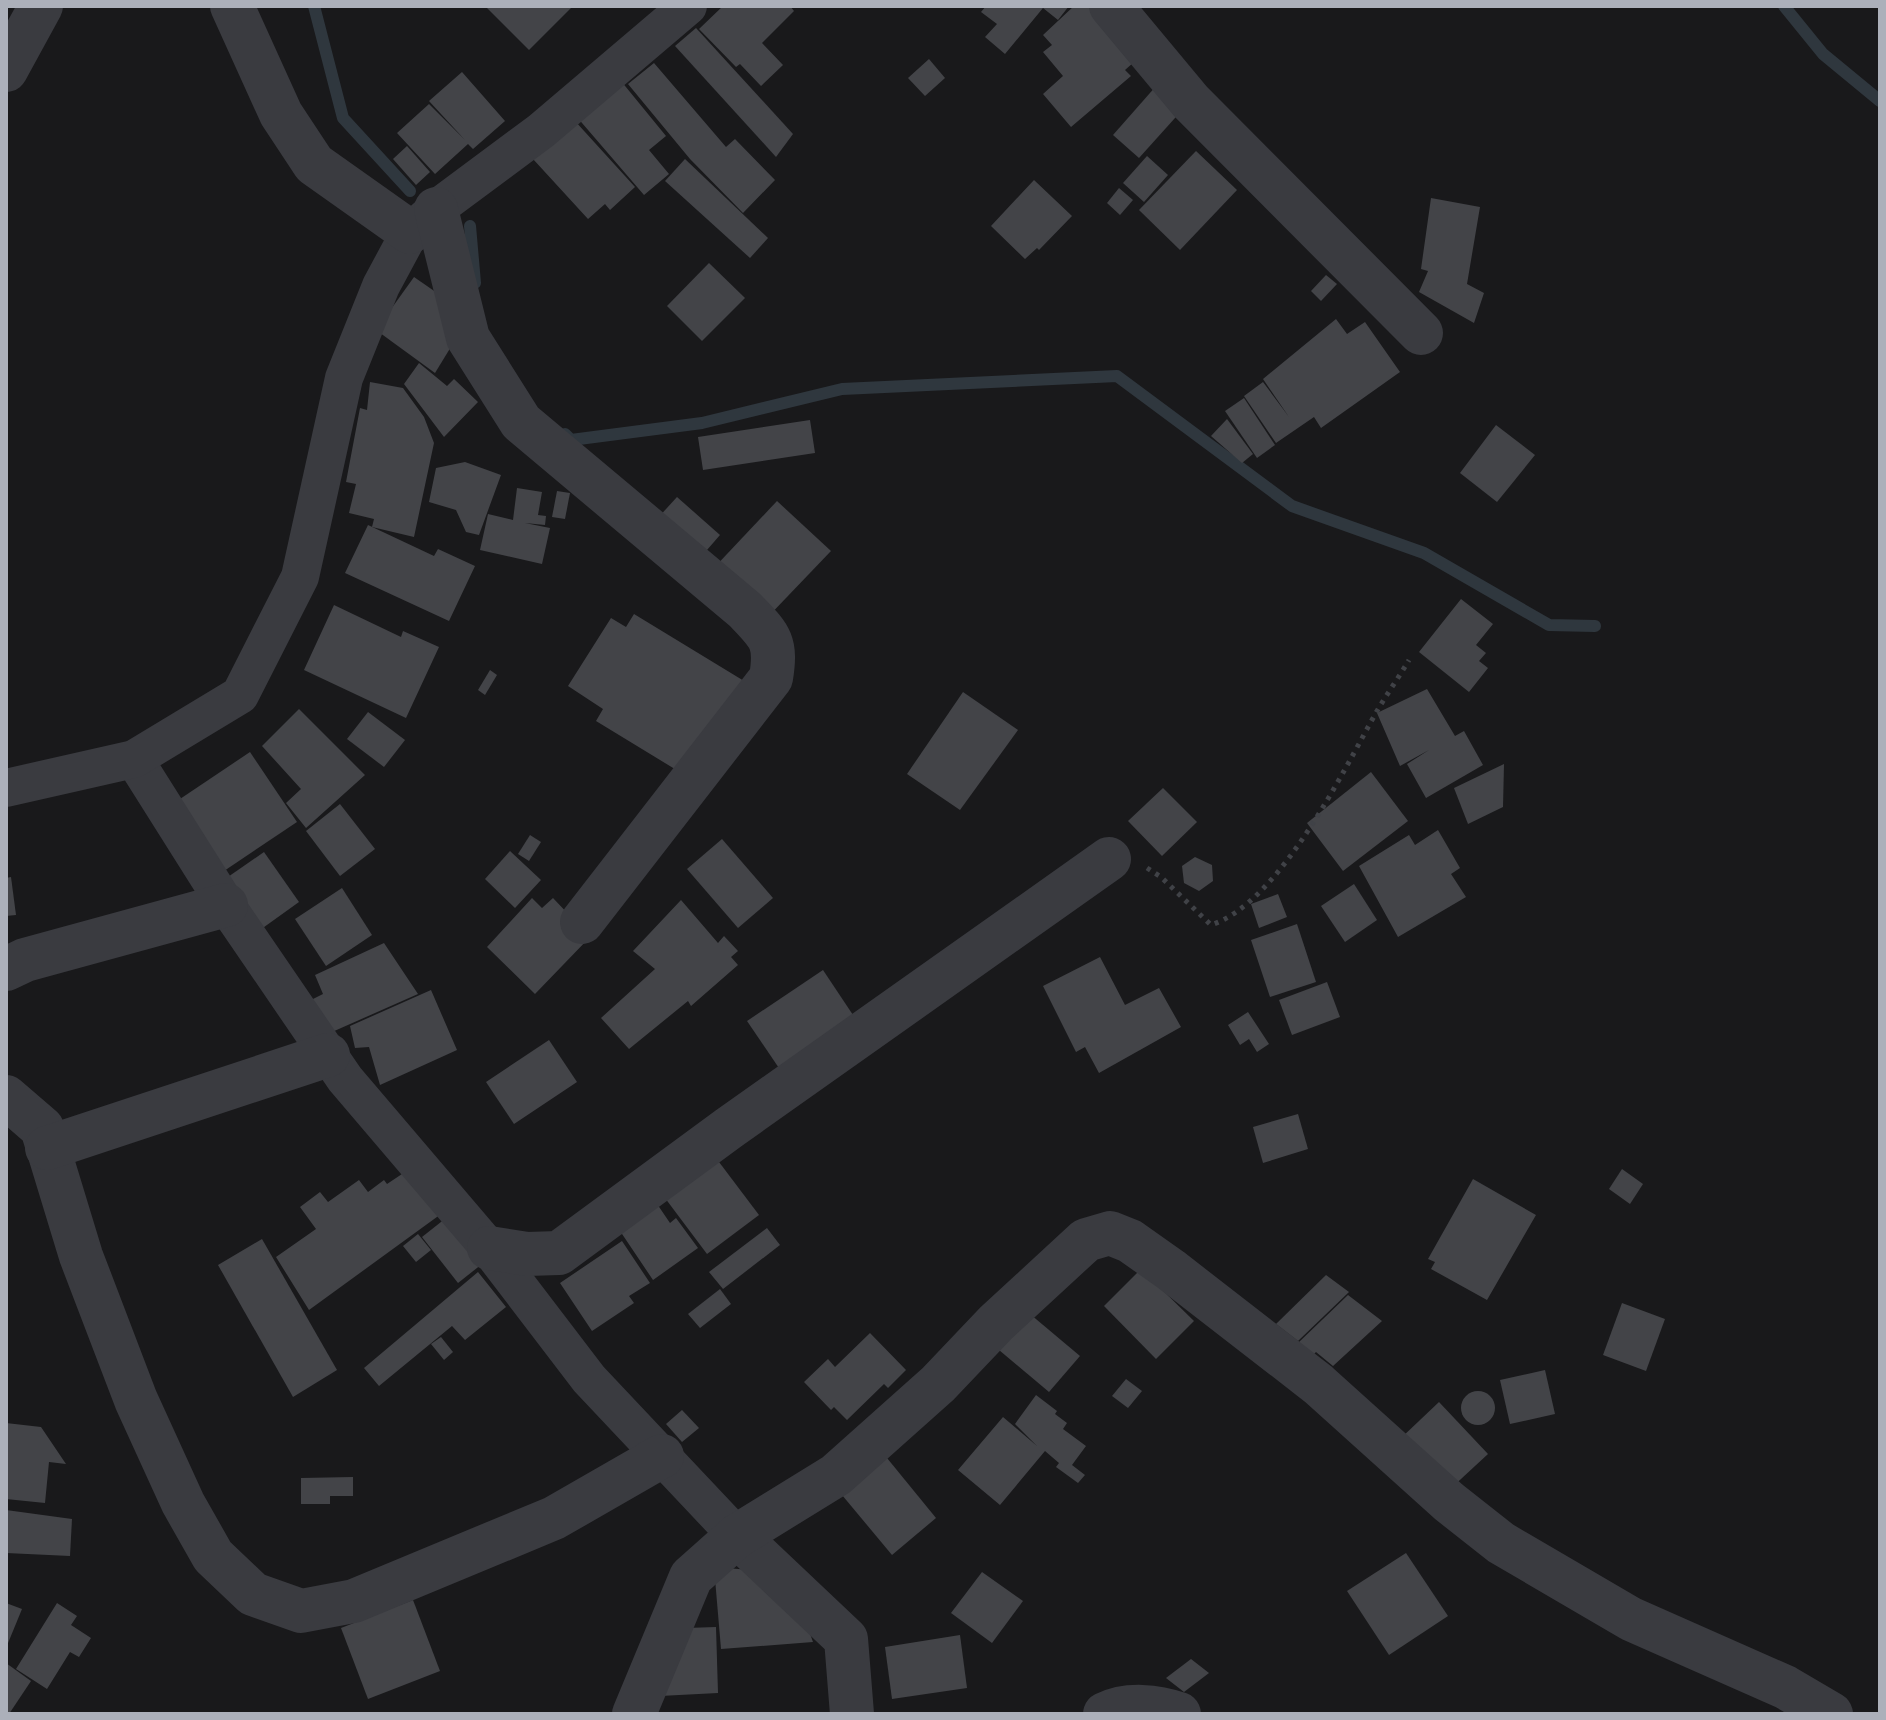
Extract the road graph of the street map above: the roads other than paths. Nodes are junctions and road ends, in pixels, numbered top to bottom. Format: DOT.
graph roads {
  1 [pos="41,6"];
  2 [pos="232,6"];
  3 [pos="688,6"];
  4 [pos="1111,6"];
  5 [pos="6,70"];
  6 [pos="423,221"];
  7 [pos="1421,333"];
  8 [pos="134,759"];
  9 [pos="6,788"];
  10 [pos="1109,859"];
  11 [pos="226,905"];
  12 [pos="582,922"];
  13 [pos="6,969"];
  14 [pos="328,1055"];
  15 [pos="6,1097"];
  16 [pos="47,1148"];
  17 [pos="489,1248"];
  18 [pos="662,1456"];
  19 [pos="737,1536"];
  20 [pos="634,1714"];
  21 [pos="852,1714"];
  22 [pos="1105,1714"];
  23 [pos="1179,1714"];
  24 [pos="1831,1714"];
  1 -- 5 [label="street"];
  2 -- 6 [label="street"];
  3 -- 6 [label="street"];
  4 -- 7 [label="street"];
  6 -- 8 [label="street"];
  6 -- 12 [label="street"];
  8 -- 9 [label="street"];
  8 -- 11 [label="street"];
  10 -- 17 [label="street"];
  11 -- 13 [label="street"];
  11 -- 14 [label="street"];
  14 -- 16 [label="street"];
  14 -- 17 [label="street"];
  15 -- 16 [label="street"];
  16 -- 18 [label="street"];
  17 -- 18 [label="street"];
  18 -- 19 [label="street"];
  19 -- 20 [label="street"];
  19 -- 21 [label="street"];
  19 -- 24 [label="street"];
  22 -- 23 [label="street"];
}
